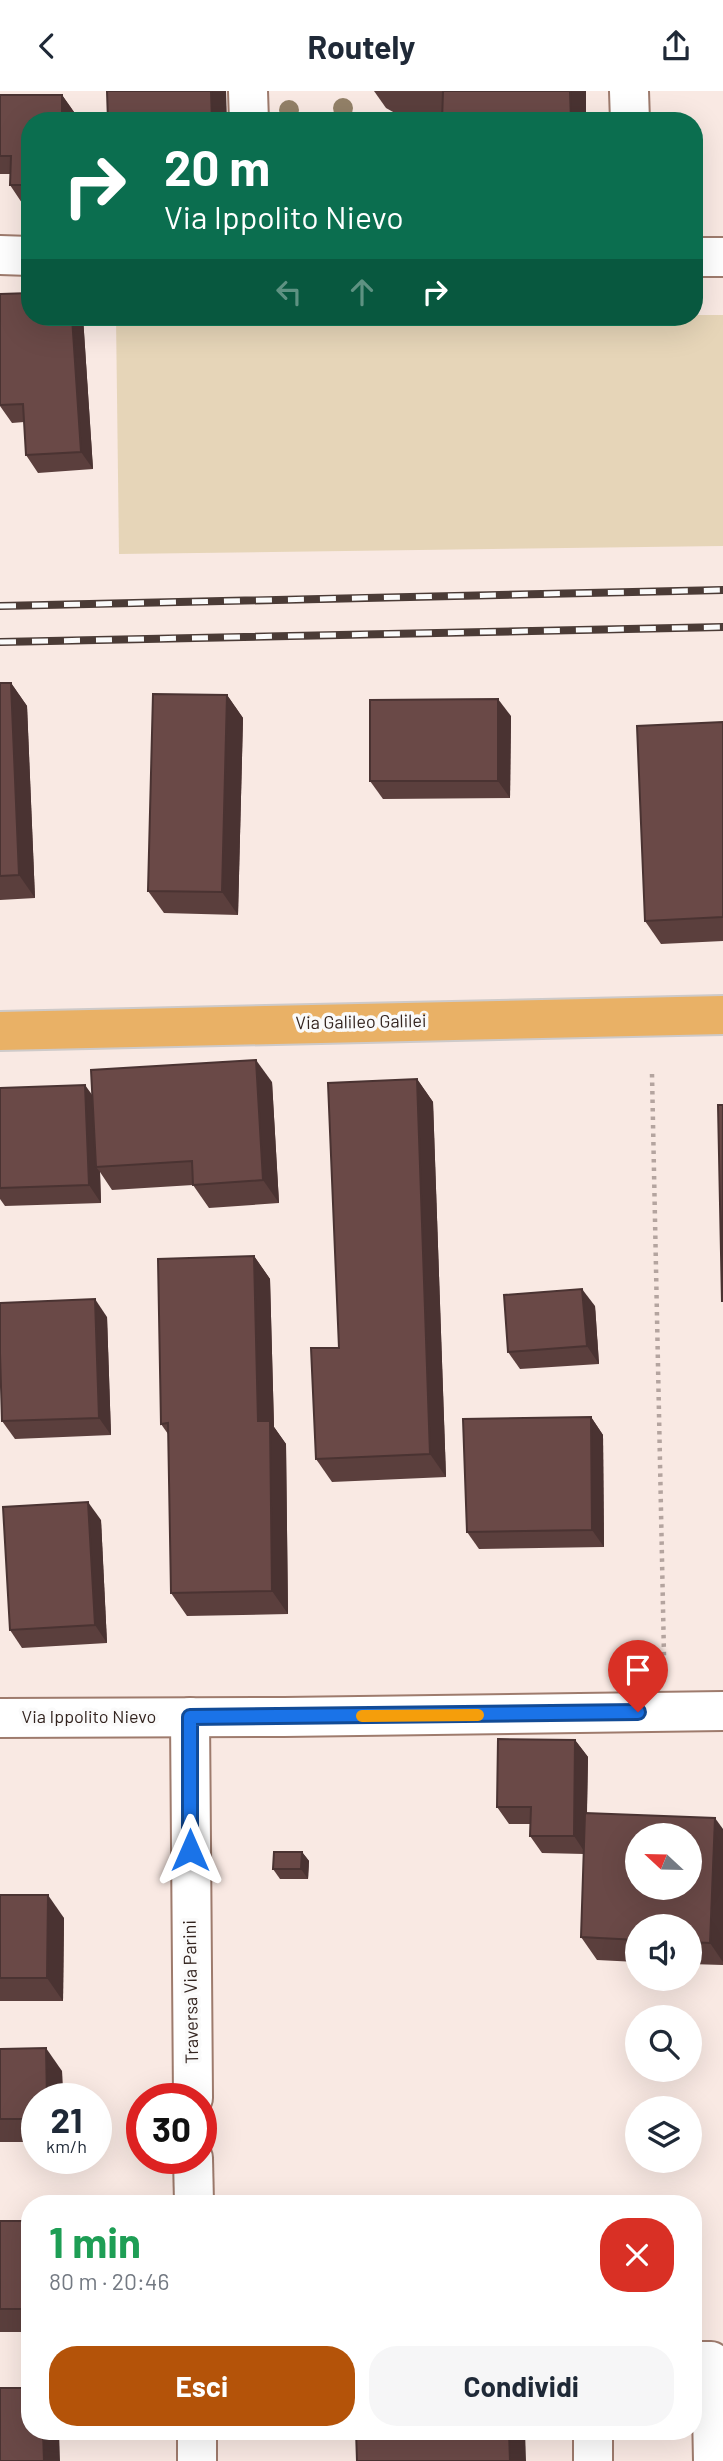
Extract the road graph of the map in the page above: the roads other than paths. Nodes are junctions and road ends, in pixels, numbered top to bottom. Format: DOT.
graph roads {
  1 [pos="248,91"];
  2 [pos="629,91"];
  3 [pos="249,112"];
  4 [pos="630,112"];
  5 [pos="0,255"];
  6 [pos="21,256"];
  7 [pos="703,257"];
  8 [pos="723,257"];
  9 [pos="723,1015"];
  10 [pos="0,1031"];
  11 [pos="723,1711"];
  12 [pos="190,1717"];
  13 [pos="0,1718"];
  14 [pos="193,2083"];
  15 [pos="193,2174"];
  16 [pos="194,2195"];
  17 [pos="702,2361"];
  18 [pos="197,2440"];
  19 [pos="593,2440"];
  20 [pos="197,2461"];
  21 [pos="593,2461"];
  22 [pos="713,2461"];
  1 -- 3 [label="street"];
  2 -- 4 [label="street"];
  5 -- 6 [label="street"];
  7 -- 8 [label="street"];
  9 -- 10 [label="main road, Via Galileo Galilei"];
  11 -- 12 [label="street, Via Ippolito Nievo"];
  12 -- 13 [label="street, Via Ippolito Nievo"];
  12 -- 14 [label="street, Traversa Via Parini"];
  15 -- 16 [label="street"];
  17 -- 22 [label="street"];
  18 -- 20 [label="street"];
  19 -- 21 [label="street"];
}
